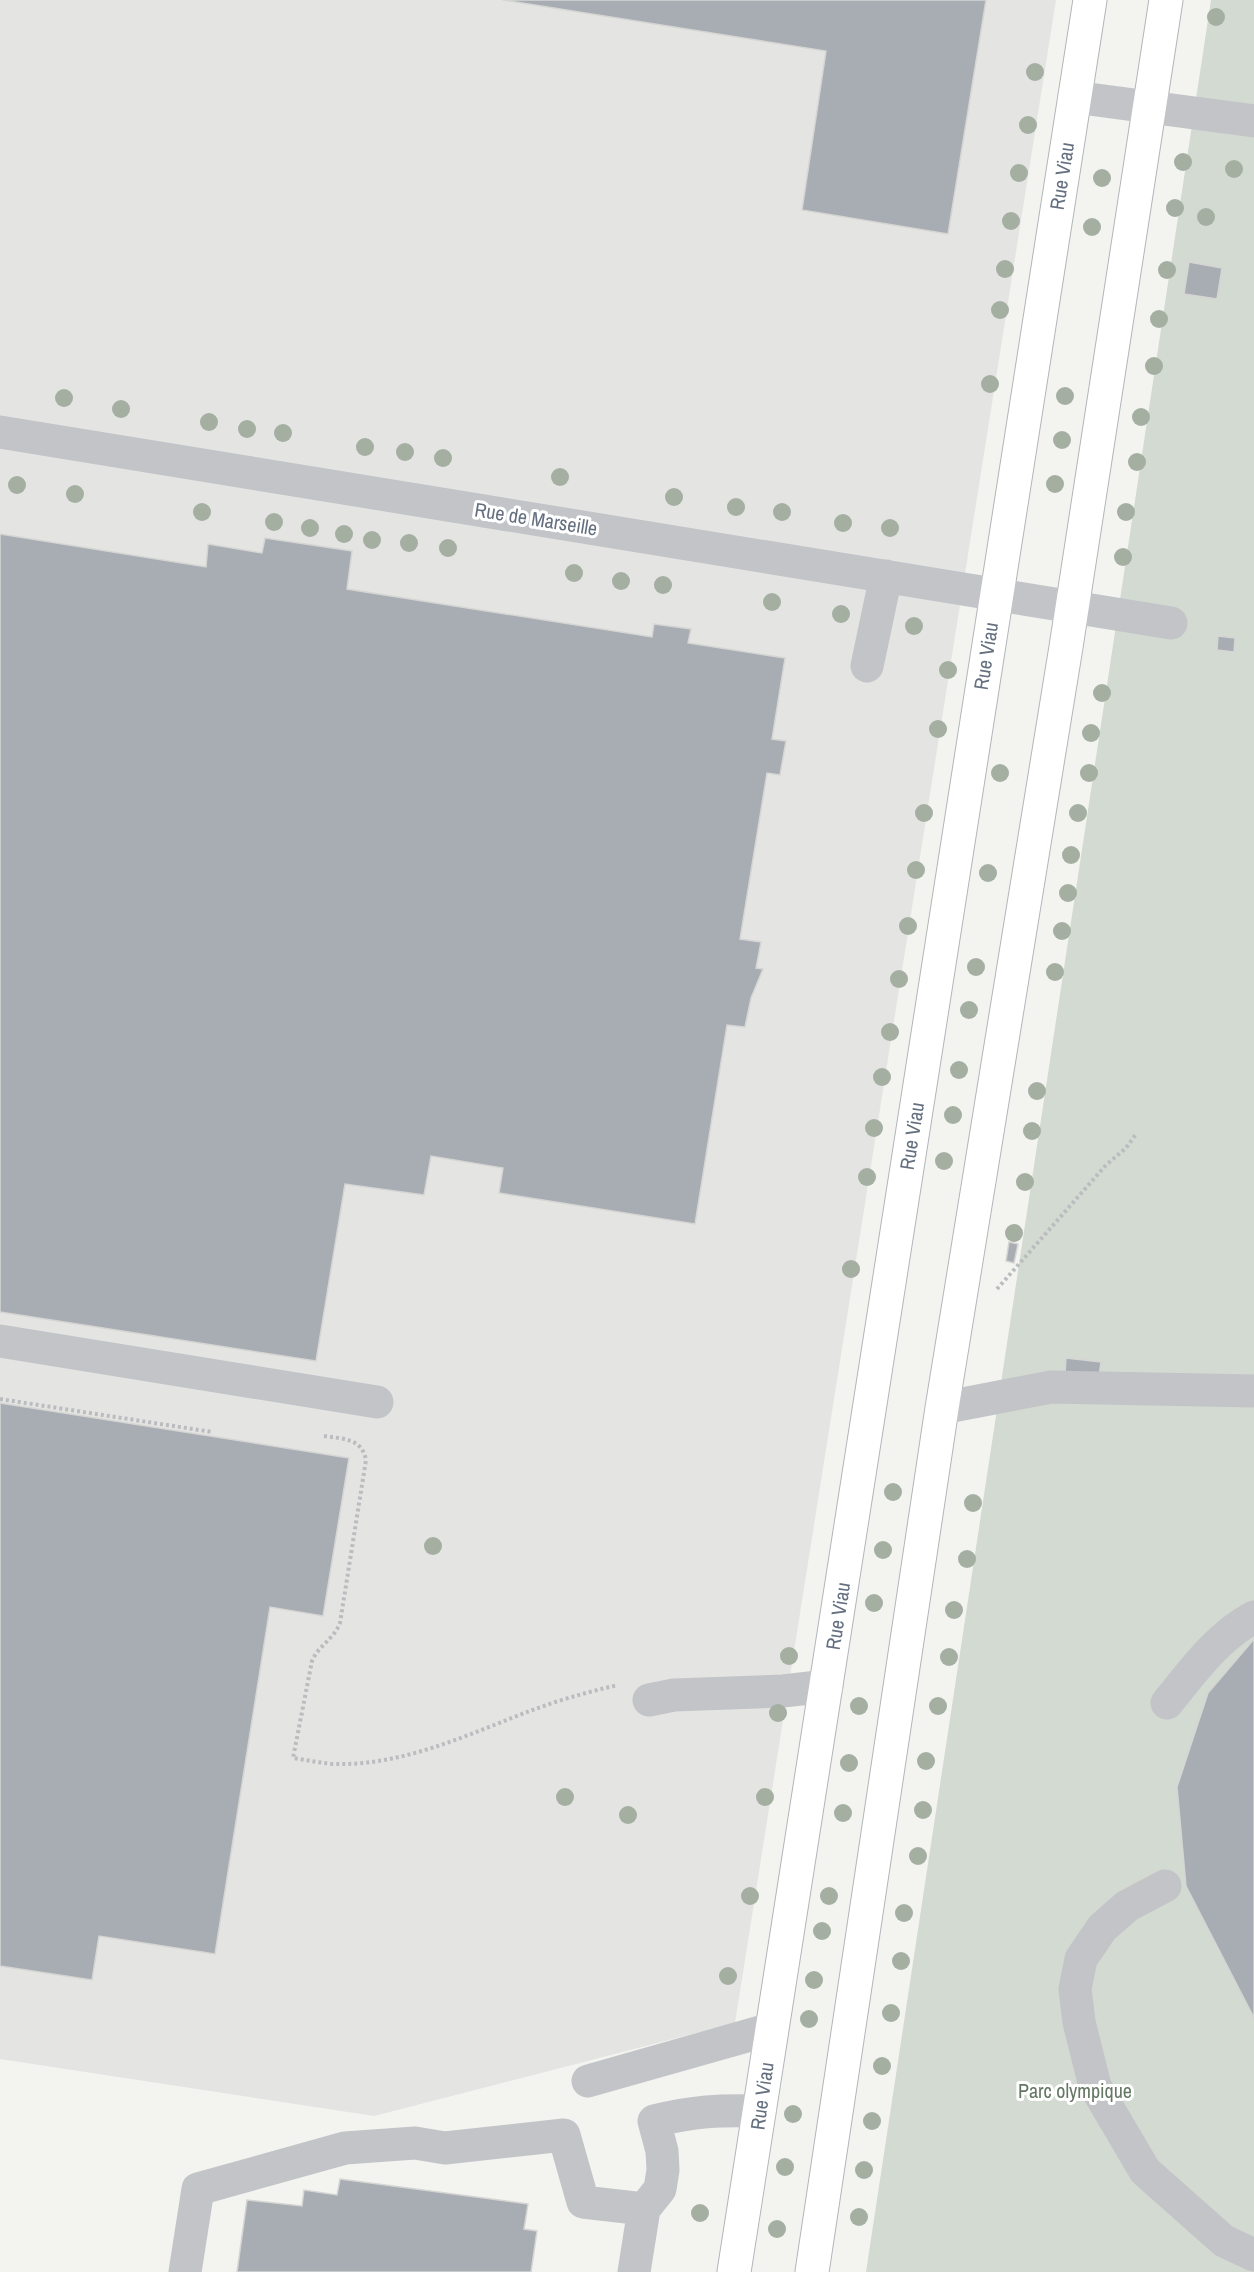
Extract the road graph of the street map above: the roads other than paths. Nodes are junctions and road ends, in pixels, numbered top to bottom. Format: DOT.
graph roads {
  1 [pos="1090,0"];
  2 [pos="1166,0"];
  3 [pos="1074,97"];
  4 [pos="1150,107"];
  5 [pos="1254,121"];
  6 [pos="0,432"];
  7 [pos="886,576"];
  8 [pos="996,593"];
  9 [pos="1072,606"];
  10 [pos="1171,623"];
  11 [pos="867,666"];
  12 [pos="0,1341"];
  13 [pos="1254,1391"];
  14 [pos="377,1402"];
  15 [pos="942,1408"];
  16 [pos="1254,1617"];
  17 [pos="827,1686"];
  18 [pos="650,1700"];
  19 [pos="1167,1703"];
  20 [pos="1165,1886"];
  21 [pos="771,2029"];
  22 [pos="588,2081"];
  23 [pos="760,2111"];
  24 [pos="644,2209"];
  25 [pos="1254,2255"];
  26 [pos="185,2272"];
  27 [pos="634,2272"];
  28 [pos="734,2272"];
  29 [pos="812,2272"];
  1 -- 3 [label="main road, Rue Viau"];
  2 -- 4 [label="main road"];
  3 -- 4 [label="street"];
  3 -- 8 [label="main road, Rue Viau"];
  4 -- 5 [label="street"];
  4 -- 9 [label="main road"];
  6 -- 7 [label="street, Rue de Marseille"];
  7 -- 8 [label="street, Rue de Marseille"];
  7 -- 11 [label="street"];
  8 -- 9 [label="street, Rue de Marseille"];
  8 -- 17 [label="main road, Rue Viau"];
  9 -- 10 [label="street, Rue de Marseille"];
  9 -- 15 [label="main road"];
  12 -- 14 [label="street"];
  13 -- 15 [label="street"];
  15 -- 29 [label="main road"];
  16 -- 19 [label="street"];
  17 -- 18 [label="street"];
  17 -- 21 [label="main road, Rue Viau"];
  20 -- 25 [label="street"];
  21 -- 22 [label="street"];
  21 -- 23 [label="main road, Rue Viau"];
  23 -- 24 [label="street"];
  23 -- 28 [label="main road, Rue Viau"];
  24 -- 26 [label="street"];
  24 -- 27 [label="street"];
}
